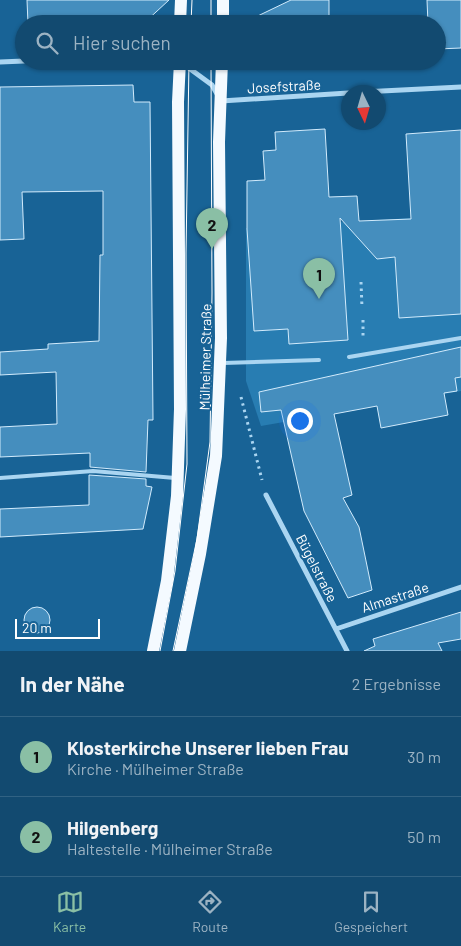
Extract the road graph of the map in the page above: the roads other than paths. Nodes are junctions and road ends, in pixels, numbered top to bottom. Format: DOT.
graph roads {
  1 [pos="181,0"];
  2 [pos="223,0"];
  3 [pos="180,15"];
  4 [pos="222,15"];
  5 [pos="15,61"];
  6 [pos="0,62"];
  7 [pos="179,70"];
  8 [pos="191,70"];
  9 [pos="222,70"];
  10 [pos="461,87"];
  11 [pos="386,91"];
  12 [pos="341,93"];
  13 [pos="221,101"];
  14 [pos="461,338"];
  15 [pos="349,357"];
  16 [pos="319,360"];
  17 [pos="220,363"];
  18 [pos="0,478"];
  19 [pos="177,478"];
  20 [pos="266,494"];
  21 [pos="461,587"];
  22 [pos="336,628"];
  23 [pos="152,651"];
  24 [pos="180,651"];
  25 [pos="347,651"];
  1 -- 3 [label="main road"];
  2 -- 4 [label="main road"];
  5 -- 6 [label="street"];
  7 -- 19 [label="main road, Mülheimer Straße"];
  8 -- 13 [label="street"];
  9 -- 13 [label="main road, Mülheimer Straße"];
  10 -- 11 [label="street"];
  12 -- 13 [label="street, Josefstraße"];
  13 -- 17 [label="main road, Mülheimer Straße"];
  14 -- 15 [label="lane"];
  16 -- 17 [label="lane"];
  17 -- 24 [label="main road, Mülheimer Straße"];
  18 -- 19 [label="lane"];
  19 -- 23 [label="main road, Mülheimer Straße"];
  20 -- 22 [label="street, Bügelstraße"];
  21 -- 22 [label="street, Almastraße"];
  22 -- 25 [label="street, Bügelstraße"];
}
